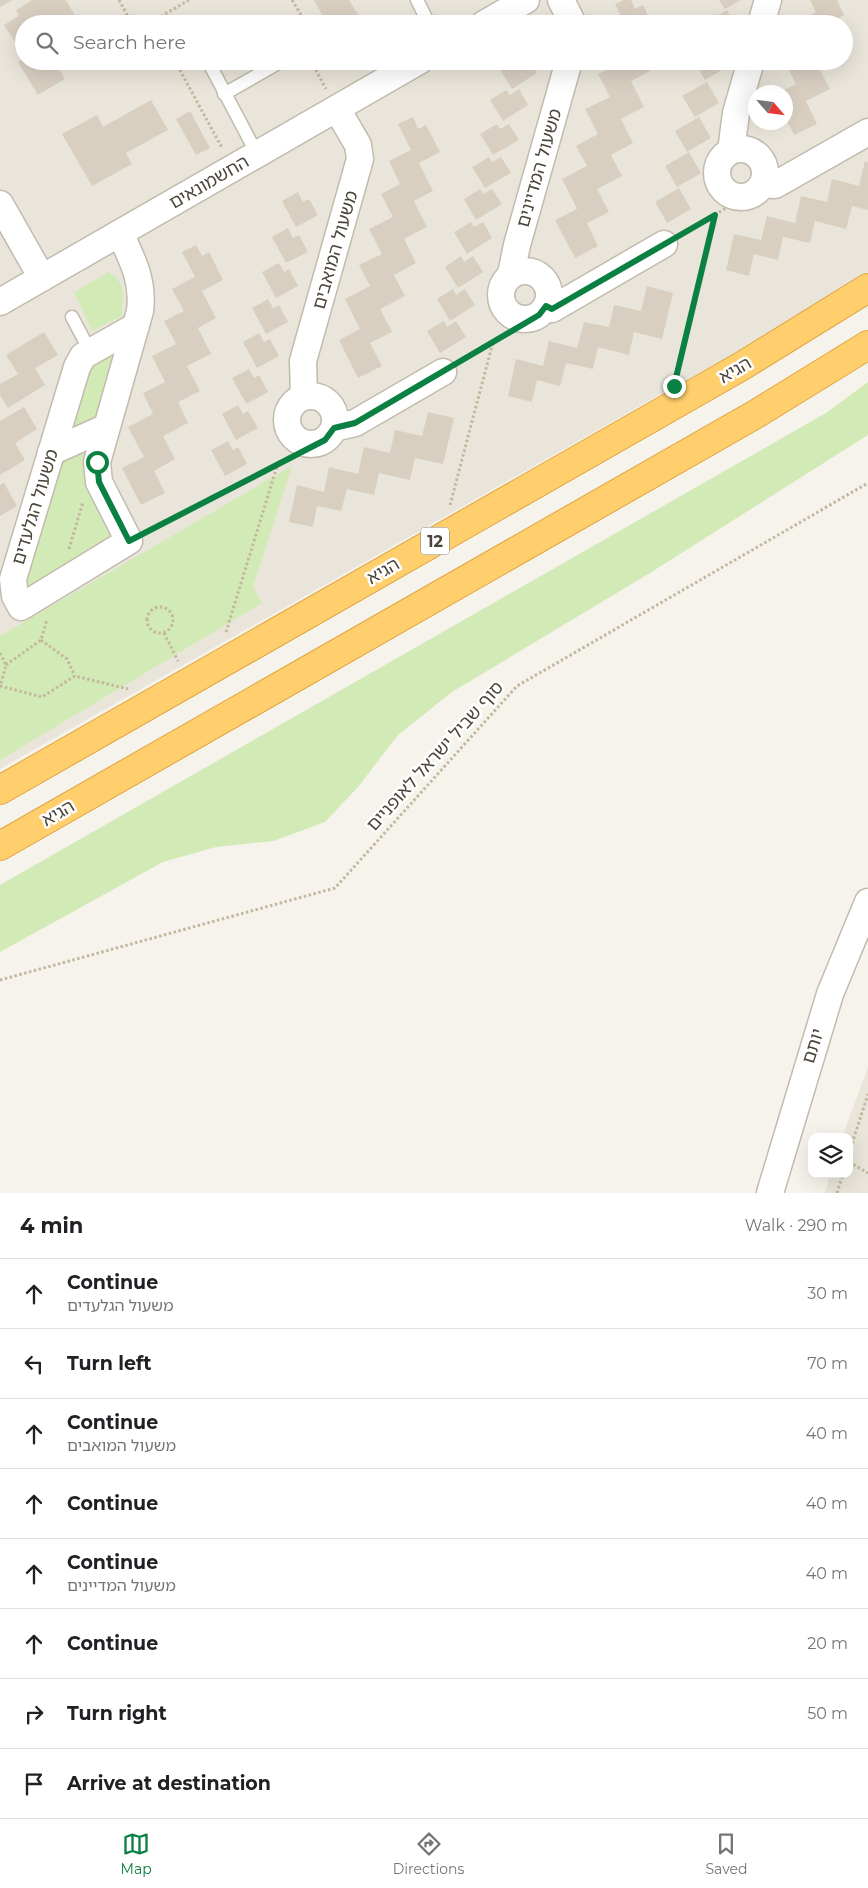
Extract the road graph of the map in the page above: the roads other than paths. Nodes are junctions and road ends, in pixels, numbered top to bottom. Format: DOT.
graph roads {
  1 [pos="417,0"];
  2 [pos="526,0"];
  3 [pos="561,0"];
  4 [pos="768,0"];
  5 [pos="424,15"];
  6 [pos="500,15"];
  7 [pos="568,15"];
  8 [pos="764,15"];
  9 [pos="212,70"];
  10 [pos="266,70"];
  11 [pos="403,70"];
  12 [pos="566,70"];
  13 [pos="748,70"];
  14 [pos="224,94"];
  15 [pos="337,108"];
  16 [pos="868,132"];
  17 [pos="731,150"];
  18 [pos="257,154"];
  19 [pos="755,190"];
  20 [pos="0,204"];
  21 [pos="120,233"];
  22 [pos="664,244"];
  23 [pos="511,274"];
  24 [pos="42,278"];
  25 [pos="868,288"];
  26 [pos="0,302"];
  27 [pos="540,312"];
  28 [pos="72,317"];
  29 [pos="136,326"];
  30 [pos="868,345"];
  31 [pos="90,351"];
  32 [pos="443,372"];
  33 [pos="304,397"];
  34 [pos="107,427"];
  35 [pos="324,436"];
  36 [pos="51,452"];
  37 [pos="0,790"];
  38 [pos="0,846"];
  39 [pos="868,902"];
  40 [pos="770,1193"];
  1 -- 5 [label="lane"];
  2 -- 6 [label="street"];
  3 -- 7 [label="street"];
  4 -- 8 [label="street"];
  9 -- 14 [label="lane"];
  10 -- 14 [label="lane"];
  11 -- 15 [label="street, החשמונאים"];
  12 -- 23 [label="street, משעול המדיינים"];
  13 -- 17 [label="street"];
  14 -- 18 [label="lane"];
  15 -- 18 [label="street, החשמונאים"];
  15 -- 33 [label="street, משעול המואבים"];
  16 -- 19 [label="street"];
  17 -- 19 [label="street"];
  17 -- 19 [label="street"];
  18 -- 21 [label="street, החשמונאים"];
  20 -- 24 [label="street"];
  21 -- 24 [label="street, החשמונאים"];
  21 -- 29 [label="street"];
  22 -- 27 [label="street"];
  23 -- 27 [label="street"];
  23 -- 27 [label="street"];
  24 -- 26 [label="street, החשמונאים"];
  25 -- 37 [label="highway, הגיא / 12"];
  28 -- 31 [label="lane"];
  29 -- 31 [label="street, משעול הגלעדים"];
  29 -- 34 [label="street"];
  30 -- 38 [label="highway, הגיא"];
  31 -- 36 [label="street, משעול הגלעדים"];
  32 -- 35 [label="street"];
  33 -- 35 [label="street"];
  33 -- 35 [label="street"];
  34 -- 36 [label="street"];
  34 -- 36 [label="street, משעול הגלעדים"];
  39 -- 40 [label="street, יותם"];
}
